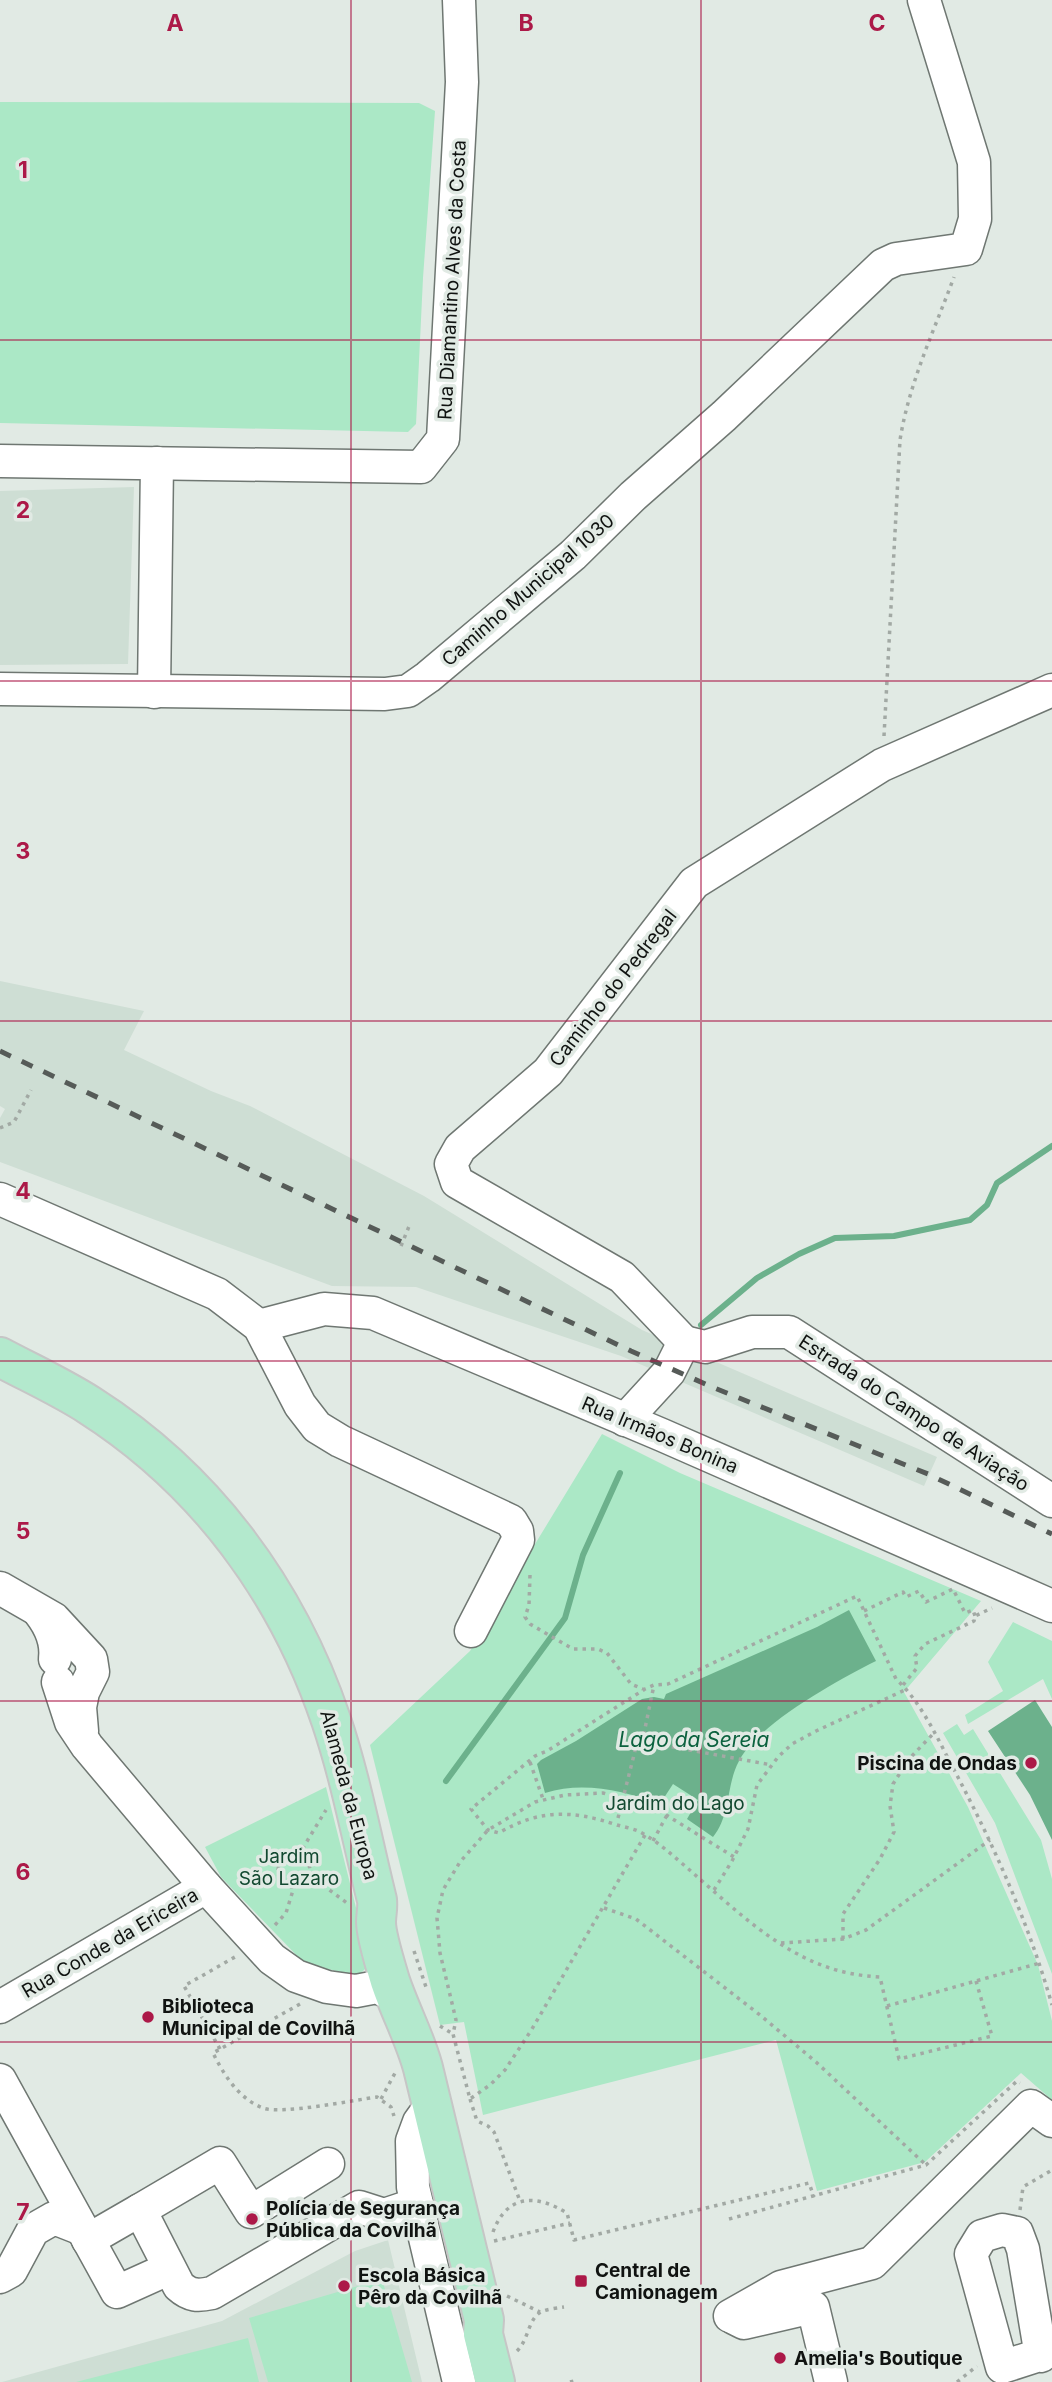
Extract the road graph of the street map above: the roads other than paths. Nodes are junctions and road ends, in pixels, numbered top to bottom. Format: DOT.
graph roads {
  1 [pos="459,0"];
  2 [pos="924,0"];
  3 [pos="0,461"];
  4 [pos="157,463"];
  5 [pos="0,689"];
  6 [pos="1052,690"];
  7 [pos="154,692"];
  8 [pos="0,1199"];
  9 [pos="259,1326"];
  10 [pos="684,1342"];
  11 [pos="0,1357"];
  12 [pos="669,1372"];
  13 [pos="625,1420"];
  14 [pos="662,1435"];
  15 [pos="1051,1497"];
  16 [pos="0,1588"];
  17 [pos="1052,1606"];
  18 [pos="471,1630"];
  19 [pos="206,1887"];
  20 [pos="364,1909"];
  21 [pos="356,1991"];
  22 [pos="400,2005"];
  23 [pos="0,2007"];
  24 [pos="0,2080"];
  25 [pos="432,2104"];
  26 [pos="1052,2121"];
  27 [pos="328,2164"];
  28 [pos="52,2173"];
  29 [pos="416,2204"];
  30 [pos="140,2210"];
  31 [pos="85,2235"];
  32 [pos="0,2241"];
  33 [pos="168,2269"];
  34 [pos="0,2277"];
  35 [pos="1047,2354"];
  36 [pos="504,2368"];
  37 [pos="993,2374"];
  38 [pos="458,2382"];
  39 [pos="831,2382"];
  1 -- 4 [label="street, Rua Diamantino Alves da Costa"];
  2 -- 7 [label="street, Caminho Municipal 1030"];
  3 -- 4 [label="street, Rua Diamantino Alves da Costa"];
  4 -- 7 [label="street"];
  5 -- 7 [label="street, Caminho Municipal 1030"];
  6 -- 10 [label="street, Caminho do Pedregal"];
  8 -- 9 [label="street"];
  9 -- 13 [label="street, Rua Irmãos Bonina"];
  9 -- 18 [label="street"];
  10 -- 12 [label="street"];
  10 -- 15 [label="street, Estrada do Campo de Aviação"];
  11 -- 20 [label="main road, Alameda da Europa"];
  12 -- 13 [label="street"];
  12 -- 14 [label="street"];
  13 -- 14 [label="street, Rua Irmãos Bonina"];
  14 -- 17 [label="street, Rua Irmãos Bonina"];
  16 -- 19 [label="street, Rua Conde da Ericeira"];
  19 -- 21 [label="street"];
  19 -- 23 [label="street, Rua Conde da Ericeira"];
  20 -- 22 [label="main road, Alameda da Europa"];
  20 -- 22 [label="main road, Alameda da Europa"];
  21 -- 22 [label="street"];
  21 -- 22 [label="street"];
  22 -- 25 [label="main road, Alameda da Europa"];
  24 -- 28 [label="street"];
  25 -- 29 [label="street"];
  25 -- 36 [label="main road, Alameda da Europa"];
  26 -- 39 [label="street"];
  27 -- 30 [label="street"];
  28 -- 31 [label="street"];
  28 -- 32 [label="street"];
  29 -- 33 [label="street"];
  29 -- 38 [label="street"];
  30 -- 31 [label="street"];
  30 -- 33 [label="street"];
  31 -- 33 [label="street"];
  31 -- 34 [label="street"];
  35 -- 37 [label="street"];
  35 -- 37 [label="street"];
}
